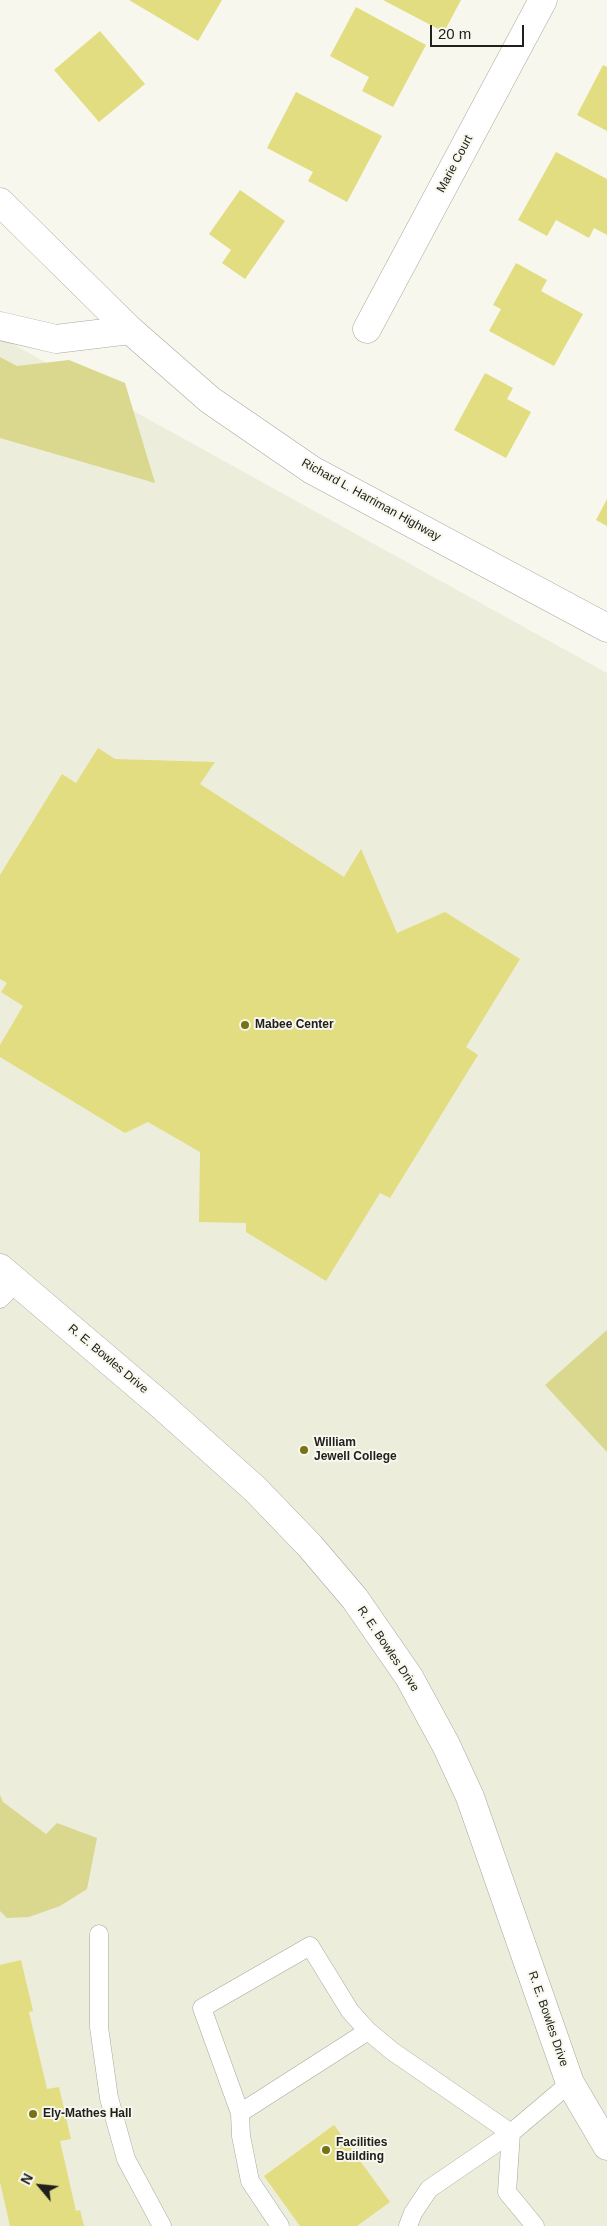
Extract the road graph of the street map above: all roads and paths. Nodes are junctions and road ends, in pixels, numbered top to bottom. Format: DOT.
graph roads {
  1 [pos="543,0"];
  2 [pos="0,202"];
  3 [pos="0,326"];
  4 [pos="367,329"];
  5 [pos="130,330"];
  6 [pos="607,628"];
  7 [pos="5,1283"];
  8 [pos="99,1934"];
  9 [pos="368,2031"];
  10 [pos="570,2083"];
  11 [pos="240,2113"];
  12 [pos="511,2133"];
  13 [pos="607,2146"];
  14 [pos="162,2226"];
  15 [pos="280,2226"];
  16 [pos="408,2226"];
  17 [pos="535,2226"];
  1 -- 4 [label="street, Marie Court"];
  2 -- 5 [label="street, Richard L. Harriman Highway"];
  3 -- 5 [label="street"];
  5 -- 6 [label="street, Richard L. Harriman Highway"];
  7 -- 10 [label="street, R. E. Bowles Drive"];
  8 -- 14 [label="lane"];
  9 -- 11 [label="lane"];
  9 -- 11 [label="lane"];
  9 -- 12 [label="lane"];
  10 -- 12 [label="lane"];
  10 -- 13 [label="street, R. E. Bowles Drive"];
  11 -- 15 [label="lane"];
  12 -- 16 [label="lane"];
  12 -- 17 [label="lane"];
}
